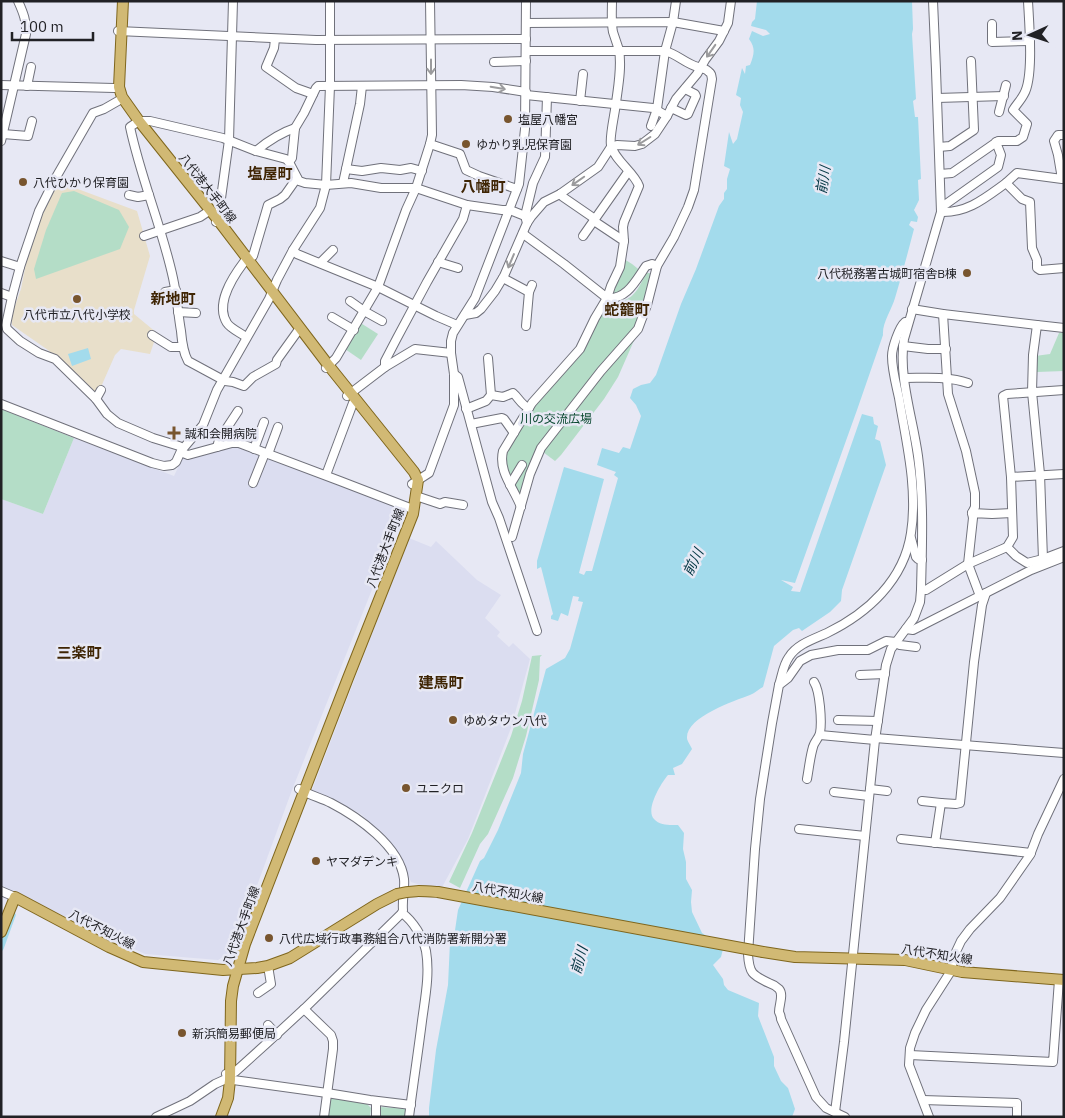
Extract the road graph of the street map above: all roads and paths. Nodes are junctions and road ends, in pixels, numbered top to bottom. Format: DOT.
graph roads {
  1 [pos="18,1"];
  2 [pos="118,1"];
  3 [pos="123,1"];
  4 [pos="233,1"];
  5 [pos="330,1"];
  6 [pos="430,1"];
  7 [pos="526,1"];
  8 [pos="612,1"];
  9 [pos="676,1"];
  10 [pos="731,1"];
  11 [pos="932,1"];
  12 [pos="1028,1"];
  13 [pos="526,22"];
  14 [pos="612,22"];
  15 [pos="673,22"];
  16 [pos="992,24"];
  17 [pos="119,31"];
  18 [pos="724,31"];
  19 [pos="231,37"];
  20 [pos="275,38"];
  21 [pos="526,39"];
  22 [pos="331,40"];
  23 [pos="431,40"];
  24 [pos="1030,41"];
  25 [pos="526,51"];
  26 [pos="619,51"];
  27 [pos="665,51"];
  28 [pos="526,61"];
  29 [pos="971,61"];
  30 [pos="494,62"];
  31 [pos="31,67"];
  32 [pos="701,68"];
  33 [pos="583,74"];
  34 [pos="1,85"];
  35 [pos="1006,85"];
  36 [pos="14,86"];
  37 [pos="27,86"];
  38 [pos="330,86"];
  39 [pos="362,86"];
  40 [pos="431,86"];
  41 [pos="114,88"];
  42 [pos="685,89"];
  43 [pos="313,94"];
  44 [pos="526,94"];
  45 [pos="1004,96"];
  46 [pos="972,97"];
  47 [pos="547,98"];
  48 [pos="937,98"];
  49 [pos="118,100"];
  50 [pos="580,101"];
  51 [pos="616,104"];
  52 [pos="671,108"];
  53 [pos="657,109"];
  54 [pos="1000,112"];
  55 [pos="667,116"];
  56 [pos="32,120"];
  57 [pos="138,122"];
  58 [pos="651,126"];
  59 [pos="295,128"];
  60 [pos="1064,135"];
  61 [pos="2,138"];
  62 [pos="229,140"];
  63 [pos="996,142"];
  64 [pos="430,144"];
  65 [pos="612,147"];
  66 [pos="939,147"];
  67 [pos="256,151"];
  68 [pos="289,162"];
  69 [pos="346,169"];
  70 [pos="422,171"];
  71 [pos="628,172"];
  72 [pos="940,174"];
  73 [pos="297,178"];
  74 [pos="343,183"];
  75 [pos="1006,183"];
  76 [pos="326,185"];
  77 [pos="416,188"];
  78 [pos="517,189"];
  79 [pos="560,194"];
  80 [pos="129,195"];
  81 [pos="149,195"];
  82 [pos="467,205"];
  83 [pos="941,208"];
  84 [pos="510,210"];
  85 [pos="206,213"];
  86 [pos="526,219"];
  87 [pos="594,220"];
  88 [pos="216,222"];
  89 [pos="160,231"];
  90 [pos="523,232"];
  91 [pos="144,236"];
  92 [pos="583,236"];
  93 [pos="624,241"];
  94 [pos="294,250"];
  95 [pos="332,250"];
  96 [pos="245,259"];
  97 [pos="1,261"];
  98 [pos="438,262"];
  99 [pos="320,263"];
  100 [pos="657,266"];
  101 [pos="20,267"];
  102 [pos="458,268"];
  103 [pos="1064,268"];
  104 [pos="503,278"];
  105 [pos="378,287"];
  106 [pos="176,290"];
  107 [pos="166,292"];
  108 [pos="1,293"];
  109 [pos="271,293"];
  110 [pos="12,297"];
  111 [pos="607,298"];
  112 [pos="350,300"];
  113 [pos="414,305"];
  114 [pos="912,309"];
  115 [pos="364,311"];
  116 [pos="178,312"];
  117 [pos="196,313"];
  118 [pos="943,314"];
  119 [pos="465,315"];
  120 [pos="332,317"];
  121 [pos="382,321"];
  122 [pos="908,322"];
  123 [pos="3,324"];
  124 [pos="457,325"];
  125 [pos="1037,325"];
  126 [pos="526,326"];
  127 [pos="1064,328"];
  128 [pos="299,329"];
  129 [pos="354,330"];
  130 [pos="152,335"];
  131 [pos="246,337"];
  132 [pos="183,346"];
  133 [pos="903,346"];
  134 [pos="946,349"];
  135 [pos="451,353"];
  136 [pos="488,358"];
  137 [pos="328,367"];
  138 [pos="385,367"];
  139 [pos="454,374"];
  140 [pos="905,378"];
  141 [pos="947,379"];
  142 [pos="222,380"];
  143 [pos="968,383"];
  144 [pos="100,390"];
  145 [pos="1064,390"];
  146 [pos="1032,392"];
  147 [pos="491,395"];
  148 [pos="350,397"];
  149 [pos="96,400"];
  150 [pos="1,404"];
  151 [pos="529,408"];
  152 [pos="466,409"];
  153 [pos="238,411"];
  154 [pos="264,422"];
  155 [pos="471,424"];
  156 [pos="278,427"];
  157 [pos="514,433"];
  158 [pos="217,447"];
  159 [pos="254,448"];
  160 [pos="182,451"];
  161 [pos="267,453"];
  162 [pos="522,465"];
  163 [pos="1040,474"];
  164 [pos="1064,474"];
  165 [pos="326,475"];
  166 [pos="1011,477"];
  167 [pos="415,482"];
  168 [pos="253,483"];
  169 [pos="510,485"];
  170 [pos="416,496"];
  171 [pos="463,504"];
  172 [pos="410,508"];
  173 [pos="522,508"];
  174 [pos="972,513"];
  175 [pos="1012,513"];
  176 [pos="911,536"];
  177 [pos="512,537"];
  178 [pos="1007,547"];
  179 [pos="1064,551"];
  180 [pos="1064,557"];
  181 [pos="1043,559"];
  182 [pos="922,560"];
  183 [pos="968,564"];
  184 [pos="921,590"];
  185 [pos="983,595"];
  186 [pos="906,629"];
  187 [pos="537,632"];
  188 [pos="896,642"];
  189 [pos="916,647"];
  190 [pos="885,674"];
  191 [pos="860,676"];
  192 [pos="814,682"];
  193 [pos="780,685"];
  194 [pos="838,720"];
  195 [pos="878,721"];
  196 [pos="820,734"];
  197 [pos="875,739"];
  198 [pos="966,746"];
  199 [pos="1064,753"];
  200 [pos="807,779"];
  201 [pos="1064,779"];
  202 [pos="302,791"];
  203 [pos="887,791"];
  204 [pos="834,792"];
  205 [pos="869,793"];
  206 [pos="922,801"];
  207 [pos="942,803"];
  208 [pos="799,829"];
  209 [pos="865,836"];
  210 [pos="901,839"];
  211 [pos="935,843"];
  212 [pos="1031,854"];
  213 [pos="1,891"];
  214 [pos="15,897"];
  215 [pos="402,913"];
  216 [pos="1,932"];
  217 [pos="852,959"];
  218 [pos="268,966"];
  219 [pos="235,970"];
  220 [pos="950,971"];
  221 [pos="1061,980"];
  222 [pos="258,993"];
  223 [pos="304,1009"];
  224 [pos="268,1025"];
  225 [pos="277,1035"];
  226 [pos="910,1055"];
  227 [pos="228,1076"];
  228 [pos="327,1093"];
  229 [pos="923,1100"];
  230 [pos="376,1101"];
  231 [pos="411,1105"];
  232 [pos="835,1112"];
  233 [pos="156,1117"];
  234 [pos="216,1117"];
  235 [pos="221,1117"];
  236 [pos="324,1117"];
  237 [pos="376,1117"];
  238 [pos="409,1117"];
  239 [pos="845,1117"];
  240 [pos="930,1117"];
  241 [pos="1017,1117"];
  1 -- 36 [label="street"];
  2 -- 17 [label="main road, 八代港大手町線"];
  3 -- 17 [label="main road, 八代港大手町線"];
  4 -- 19 [label="street"];
  5 -- 22 [label="street"];
  6 -- 23 [label="street"];
  7 -- 13 [label="street"];
  8 -- 14 [label="street"];
  9 -- 15 [label="street"];
  10 -- 18 [label="street"];
  11 -- 48 [label="street"];
  12 -- 24 [label="street"];
  13 -- 14 [label="street"];
  13 -- 21 [label="street"];
  14 -- 15 [label="street"];
  14 -- 26 [label="street"];
  15 -- 18 [label="street"];
  15 -- 27 [label="street"];
  16 -- 24 [label="street"];
  17 -- 19 [label="street"];
  17 -- 41 [label="main road, 八代港大手町線"];
  17 -- 57 [label="main road, 八代港大手町線"];
  18 -- 32 [label="street, one-way"];
  19 -- 20 [label="street"];
  19 -- 62 [label="street"];
  20 -- 22 [label="street"];
  20 -- 43 [label="street"];
  21 -- 23 [label="street"];
  21 -- 25 [label="street"];
  22 -- 23 [label="street"];
  22 -- 38 [label="street"];
  23 -- 40 [label="street, one-way"];
  24 -- 63 [label="street"];
  25 -- 26 [label="street"];
  25 -- 28 [label="street"];
  26 -- 27 [label="street"];
  26 -- 51 [label="street"];
  27 -- 32 [label="street"];
  27 -- 53 [label="street"];
  28 -- 30 [label="street"];
  28 -- 44 [label="street"];
  29 -- 46 [label="street"];
  31 -- 37 [label="street"];
  32 -- 42 [label="street"];
  32 -- 100 [label="street"];
  33 -- 50 [label="street"];
  34 -- 36 [label="street"];
  35 -- 45 [label="street"];
  36 -- 37 [label="street"];
  36 -- 61 [label="street"];
  37 -- 41 [label="street"];
  38 -- 39 [label="street"];
  38 -- 43 [label="street"];
  38 -- 76 [label="street"];
  39 -- 40 [label="street"];
  39 -- 69 [label="street"];
  40 -- 44 [label="street, one-way"];
  40 -- 64 [label="street"];
  41 -- 49 [label="main road, 八代港大手町線"];
  42 -- 52 [label="street"];
  42 -- 52 [label="street"];
  43 -- 59 [label="street"];
  44 -- 47 [label="street"];
  44 -- 78 [label="street"];
  45 -- 46 [label="street"];
  45 -- 54 [label="street"];
  46 -- 48 [label="street"];
  46 -- 66 [label="street"];
  47 -- 50 [label="street"];
  47 -- 86 [label="street"];
  48 -- 66 [label="street"];
  49 -- 57 [label="main road, 八代港大手町線"];
  49 -- 101 [label="street"];
  50 -- 51 [label="street"];
  51 -- 53 [label="street"];
  51 -- 65 [label="street"];
  52 -- 55 [label="street"];
  53 -- 55 [label="street"];
  53 -- 58 [label="street"];
  55 -- 65 [label="street, one-way"];
  56 -- 61 [label="street"];
  57 -- 62 [label="street"];
  57 -- 81 [label="street"];
  57 -- 85 [label="main road, 八代港大手町線"];
  57 -- 88 [label="main road, 八代港大手町線"];
  59 -- 67 [label="street"];
  59 -- 68 [label="street"];
  60 -- 75 [label="street"];
  62 -- 67 [label="street"];
  62 -- 88 [label="street"];
  63 -- 72 [label="street"];
  63 -- 83 [label="street"];
  64 -- 70 [label="street"];
  64 -- 78 [label="street"];
  65 -- 71 [label="street"];
  65 -- 79 [label="street, one-way"];
  66 -- 72 [label="street"];
  67 -- 68 [label="street"];
  68 -- 73 [label="street"];
  69 -- 70 [label="street"];
  69 -- 74 [label="street"];
  70 -- 77 [label="street"];
  71 -- 87 [label="street"];
  71 -- 93 [label="street"];
  72 -- 83 [label="street"];
  73 -- 76 [label="street"];
  73 -- 96 [label="street"];
  74 -- 76 [label="street"];
  74 -- 77 [label="street"];
  75 -- 83 [label="street"];
  75 -- 103 [label="street"];
  76 -- 94 [label="street"];
  77 -- 82 [label="street"];
  77 -- 105 [label="street"];
  78 -- 84 [label="street"];
  79 -- 86 [label="street"];
  79 -- 87 [label="street"];
  80 -- 81 [label="street"];
  81 -- 89 [label="street"];
  82 -- 84 [label="street"];
  82 -- 98 [label="street"];
  83 -- 114 [label="street"];
  84 -- 86 [label="street"];
  84 -- 119 [label="street"];
  85 -- 88 [label="main road, 八代港大手町線"];
  85 -- 89 [label="street"];
  86 -- 90 [label="street"];
  87 -- 92 [label="street"];
  87 -- 93 [label="street"];
  88 -- 96 [label="main road, 八代港大手町線"];
  89 -- 91 [label="street"];
  89 -- 106 [label="street"];
  90 -- 104 [label="street, one-way"];
  90 -- 111 [label="street"];
  93 -- 111 [label="street"];
  94 -- 99 [label="street"];
  94 -- 109 [label="street"];
  95 -- 99 [label="street"];
  96 -- 109 [label="main road, 八代港大手町線"];
  96 -- 131 [label="street"];
  97 -- 101 [label="street"];
  98 -- 102 [label="street"];
  98 -- 113 [label="street"];
  99 -- 105 [label="street"];
  100 -- 111 [label="street"];
  100 -- 173 [label="street"];
  101 -- 110 [label="street"];
  104 -- 119 [label="street"];
  104 -- 126 [label="street"];
  105 -- 113 [label="street"];
  105 -- 115 [label="street"];
  106 -- 107 [label="street"];
  106 -- 116 [label="street"];
  108 -- 110 [label="street"];
  109 -- 128 [label="main road, 八代港大手町線"];
  109 -- 131 [label="street"];
  110 -- 123 [label="street"];
  111 -- 151 [label="street"];
  112 -- 115 [label="street"];
  113 -- 124 [label="street"];
  113 -- 138 [label="street"];
  114 -- 118 [label="street"];
  114 -- 122 [label="street"];
  115 -- 121 [label="street"];
  115 -- 129 [label="street"];
  116 -- 117 [label="street"];
  116 -- 132 [label="street"];
  118 -- 125 [label="street"];
  118 -- 134 [label="street"];
  119 -- 124 [label="street"];
  120 -- 129 [label="street"];
  122 -- 133 [label="street"];
  122 -- 176 [label="street"];
  123 -- 149 [label="street"];
  124 -- 135 [label="street"];
  125 -- 127 [label="street"];
  125 -- 146 [label="street"];
  128 -- 137 [label="main road, 八代港大手町線"];
  128 -- 142 [label="street"];
  129 -- 137 [label="street"];
  130 -- 132 [label="street"];
  131 -- 142 [label="street"];
  132 -- 142 [label="street"];
  133 -- 134 [label="street"];
  133 -- 140 [label="street"];
  134 -- 141 [label="street"];
  135 -- 138 [label="street"];
  135 -- 139 [label="street"];
  136 -- 147 [label="street"];
  137 -- 148 [label="main road, 八代港大手町線"];
  138 -- 148 [label="street"];
  139 -- 152 [label="street"];
  139 -- 167 [label="street"];
  140 -- 141 [label="street"];
  140 -- 182 [label="street"];
  141 -- 143 [label="street"];
  141 -- 174 [label="street"];
  142 -- 160 [label="street"];
  144 -- 149 [label="street"];
  145 -- 146 [label="street"];
  146 -- 163 [label="street"];
  146 -- 166 [label="street"];
  147 -- 151 [label="street"];
  147 -- 152 [label="street"];
  148 -- 165 [label="street"];
  148 -- 167 [label="main road, 八代港大手町線"];
  149 -- 160 [label="street"];
  150 -- 160 [label="street"];
  151 -- 157 [label="street"];
  152 -- 155 [label="street"];
  153 -- 158 [label="street"];
  154 -- 159 [label="street"];
  155 -- 157 [label="street"];
  155 -- 187 [label="street"];
  156 -- 161 [label="street"];
  157 -- 169 [label="street"];
  158 -- 159 [label="street"];
  158 -- 160 [label="street"];
  159 -- 161 [label="street"];
  161 -- 165 [label="street"];
  161 -- 168 [label="street"];
  162 -- 169 [label="street"];
  163 -- 164 [label="street"];
  163 -- 166 [label="street"];
  163 -- 181 [label="street"];
  165 -- 172 [label="street"];
  166 -- 175 [label="street"];
  167 -- 170 [label="main road, 八代港大手町線"];
  167 -- 172 [label="main road, 八代港大手町線"];
  169 -- 173 [label="street"];
  170 -- 171 [label="street"];
  170 -- 202 [label="main road, 八代港大手町線"];
  172 -- 202 [label="main road, 八代港大手町線"];
  173 -- 177 [label="street"];
  174 -- 175 [label="street"];
  174 -- 183 [label="street"];
  175 -- 178 [label="street"];
  176 -- 182 [label="street"];
  176 -- 193 [label="street"];
  178 -- 181 [label="street"];
  178 -- 183 [label="street"];
  179 -- 181 [label="street"];
  180 -- 185 [label="street"];
  182 -- 184 [label="street"];
  183 -- 184 [label="street"];
  183 -- 185 [label="street"];
  184 -- 186 [label="street"];
  185 -- 186 [label="street"];
  185 -- 198 [label="street"];
  186 -- 188 [label="street"];
  188 -- 189 [label="street"];
  188 -- 190 [label="street"];
  188 -- 193 [label="street"];
  190 -- 191 [label="street"];
  190 -- 195 [label="street"];
  192 -- 196 [label="street"];
  193 -- 232 [label="street"];
  194 -- 195 [label="street"];
  195 -- 197 [label="street"];
  196 -- 197 [label="street"];
  196 -- 200 [label="street"];
  197 -- 198 [label="street"];
  197 -- 205 [label="street"];
  198 -- 199 [label="street"];
  198 -- 207 [label="street"];
  201 -- 212 [label="street"];
  202 -- 215 [label="street"];
  202 -- 219 [label="main road, 八代港大手町線"];
  203 -- 205 [label="street"];
  204 -- 205 [label="street"];
  205 -- 209 [label="street"];
  206 -- 207 [label="street"];
  207 -- 211 [label="street"];
  208 -- 209 [label="street"];
  209 -- 217 [label="street"];
  210 -- 211 [label="street"];
  211 -- 212 [label="street"];
  212 -- 220 [label="street"];
  213 -- 214 [label="street"];
  214 -- 216 [label="main road"];
  214 -- 219 [label="main road, 八代不知火線"];
  215 -- 223 [label="street"];
  215 -- 231 [label="street"];
  217 -- 218 [label="main road, 八代不知火線, bridge"];
  217 -- 220 [label="main road, 八代不知火線"];
  217 -- 232 [label="street"];
  218 -- 219 [label="main road, 八代不知火線"];
  218 -- 222 [label="street"];
  219 -- 227 [label="main road, 八代港大手町線"];
  220 -- 221 [label="main road, 八代不知火線"];
  220 -- 226 [label="street"];
  221 -- 226 [label="street"];
  223 -- 225 [label="street"];
  223 -- 228 [label="street"];
  224 -- 225 [label="street"];
  225 -- 227 [label="street"];
  226 -- 229 [label="street"];
  227 -- 228 [label="street"];
  227 -- 233 [label="street"];
  227 -- 234 [label="main road, 八代港大手町線"];
  227 -- 235 [label="main road, 八代港大手町線"];
  228 -- 230 [label="street"];
  228 -- 236 [label="street"];
  229 -- 240 [label="street"];
  229 -- 241 [label="street"];
  230 -- 231 [label="street"];
  230 -- 237 [label="street"];
  231 -- 238 [label="street"];
  232 -- 239 [label="street"];
}
